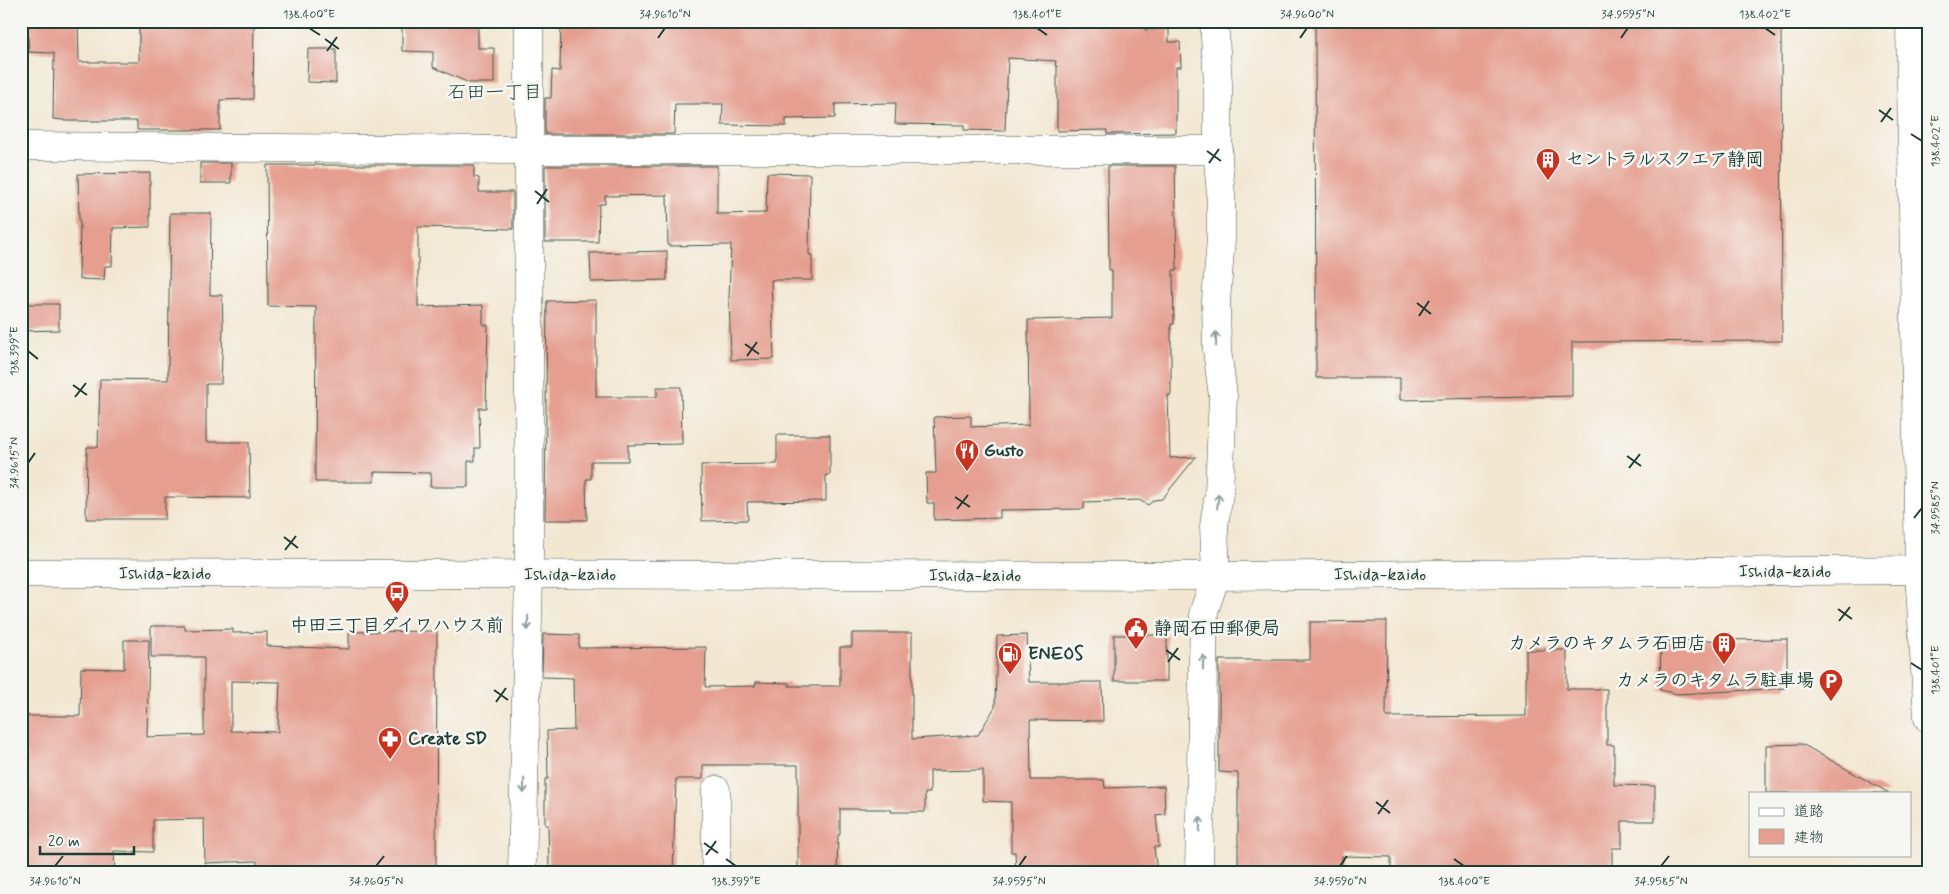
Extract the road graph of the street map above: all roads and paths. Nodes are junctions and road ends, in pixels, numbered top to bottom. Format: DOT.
graph roads {
  1 [pos="529,21"];
  2 [pos="1214,21"];
  3 [pos="1910,21"];
  4 [pos="21,146"];
  5 [pos="529,150"];
  6 [pos="1218,150"];
  7 [pos="1923,570"];
  8 [pos="21,573"];
  9 [pos="529,574"];
  10 [pos="1216,576"];
  11 [pos="1928,718"];
  12 [pos="716,790"];
  13 [pos="522,873"];
  14 [pos="716,873"];
  15 [pos="1200,873"];
  1 -- 5 [label="street"];
  2 -- 6 [label="street"];
  3 -- 7 [label="street"];
  4 -- 5 [label="street"];
  5 -- 6 [label="street"];
  5 -- 9 [label="street"];
  10 -- 6 [label="street, one-way"];
  7 -- 10 [label="street, Ishida-kaido"];
  7 -- 11 [label="street"];
  8 -- 9 [label="street, Ishida-kaido"];
  9 -- 10 [label="street, Ishida-kaido"];
  9 -- 13 [label="street, one-way"];
  15 -- 10 [label="street, one-way"];
  12 -- 14 [label="street"];
}
